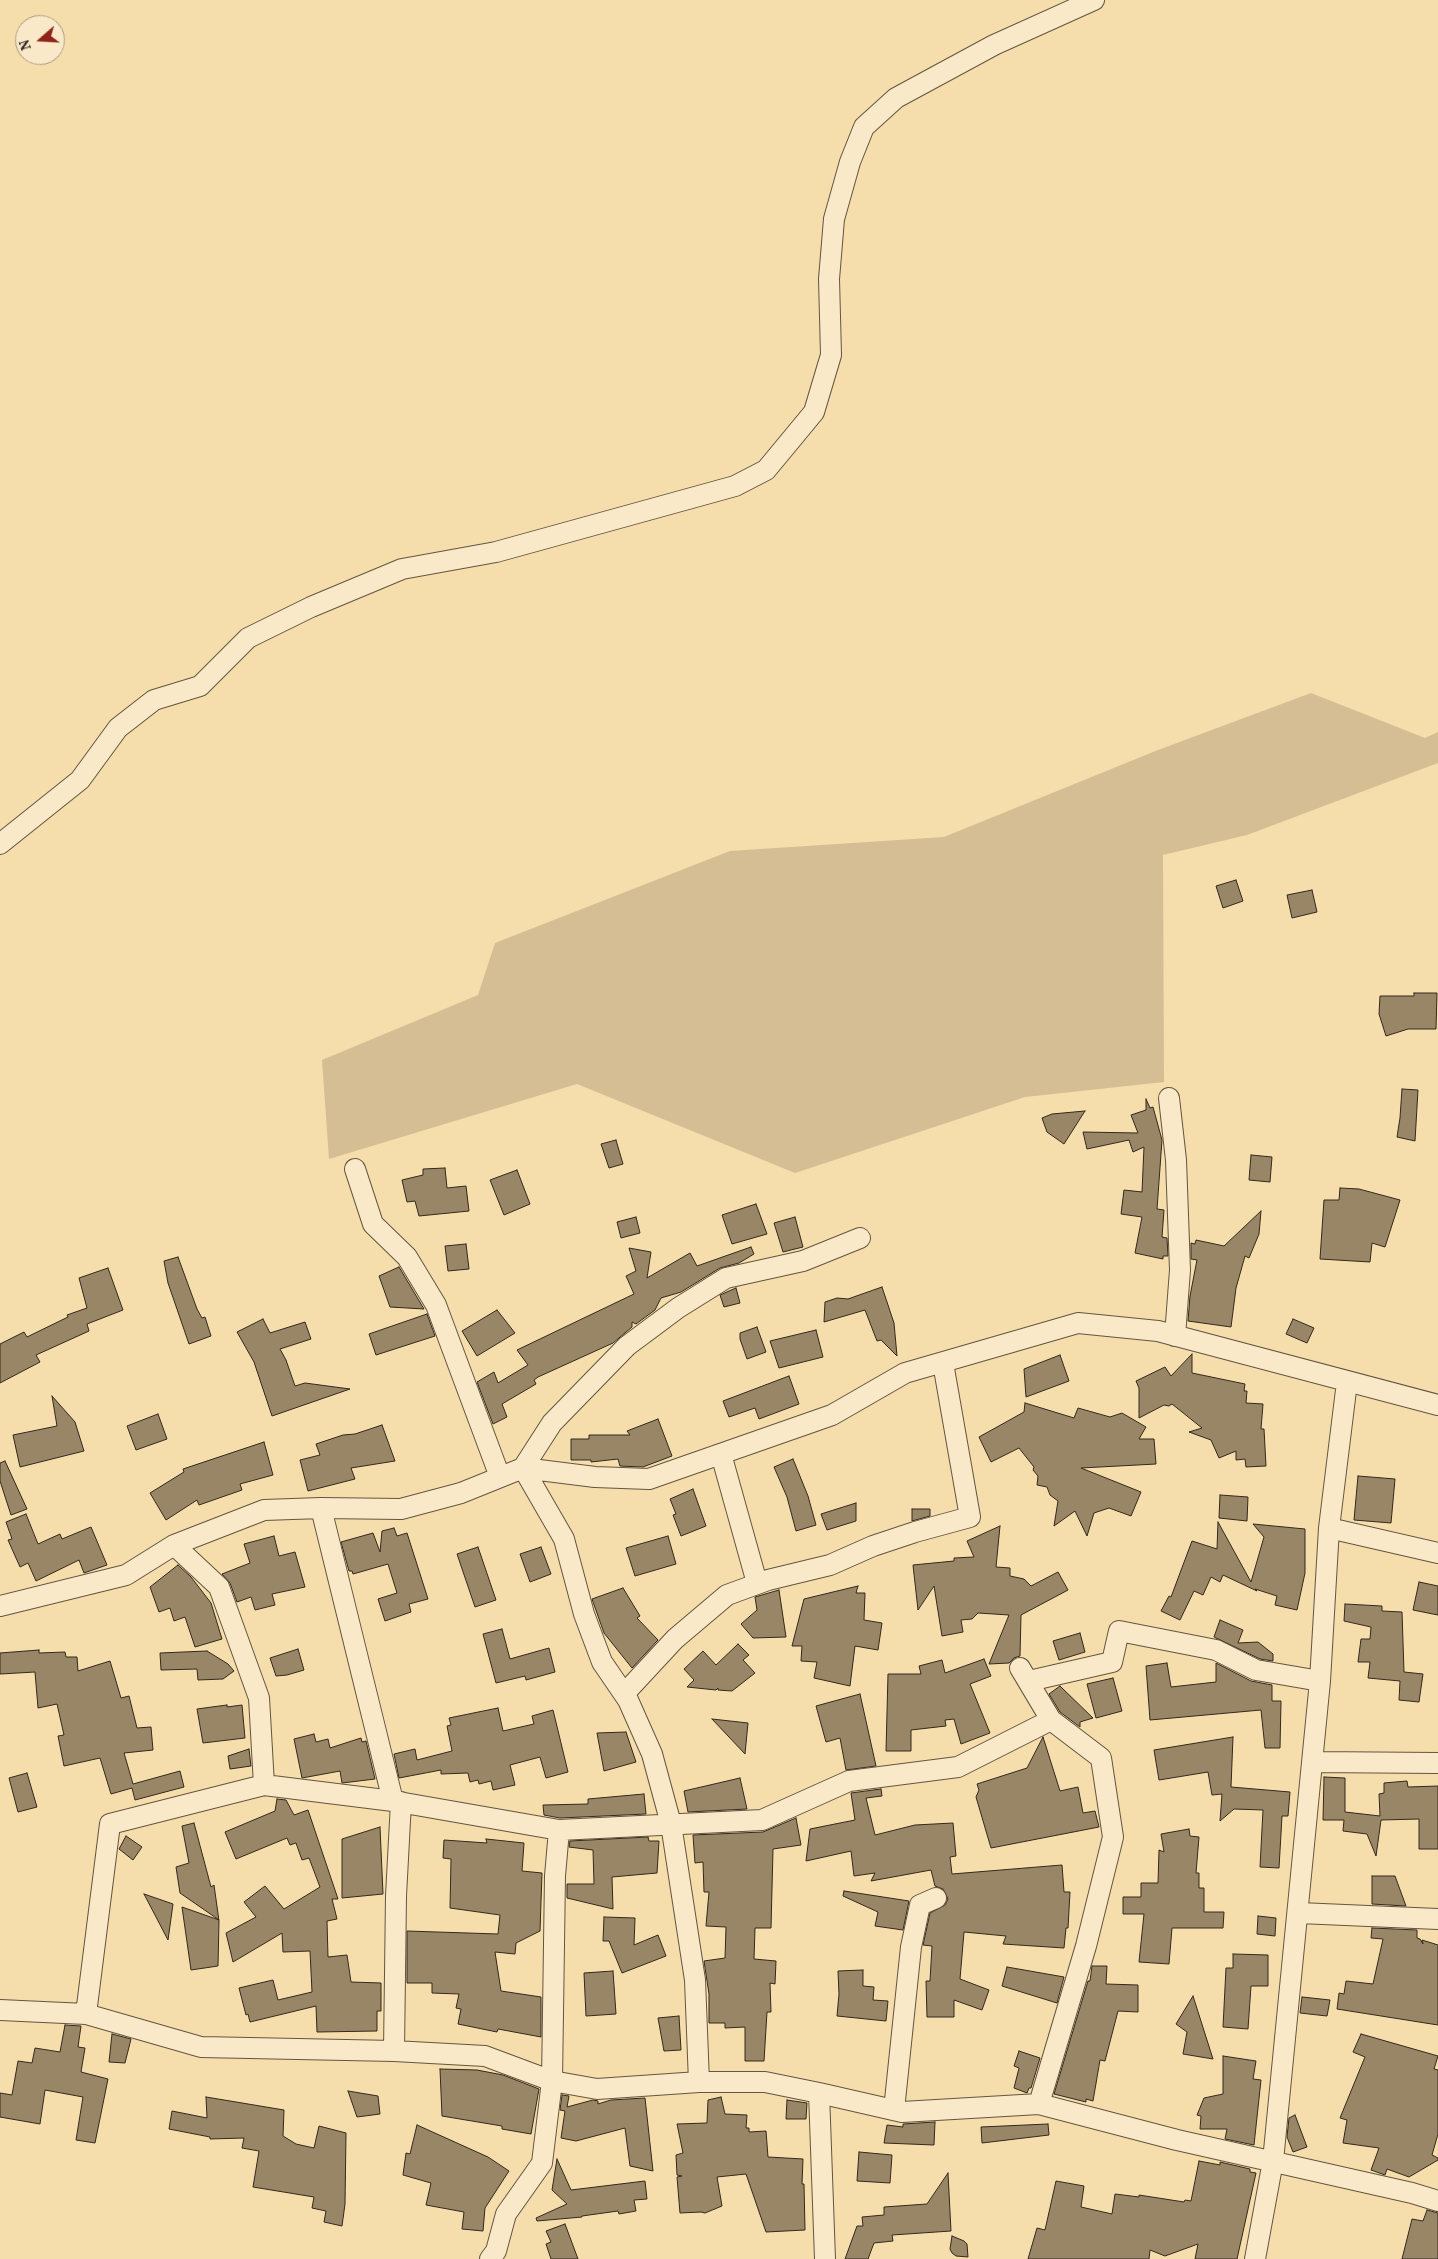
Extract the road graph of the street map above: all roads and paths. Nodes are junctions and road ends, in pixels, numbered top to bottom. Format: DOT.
graph roads {
  1 [pos="1094,0"];
  2 [pos="0,844"];
  3 [pos="1169,1098"];
  4 [pos="355,1169"];
  5 [pos="860,1238"];
  6 [pos="1175,1336"];
  7 [pos="943,1363"];
  8 [pos="1347,1382"];
  9 [pos="1438,1405"];
  10 [pos="721,1454"];
  11 [pos="523,1468"];
  12 [pos="500,1477"];
  13 [pos="321,1508"];
  14 [pos="1329,1528"];
  15 [pos="174,1545"];
  16 [pos="1438,1553"];
  17 [pos="757,1584"];
  18 [pos="0,1606"];
  19 [pos="1320,1681"];
  20 [pos="624,1694"];
  21 [pos="1051,1720"];
  22 [pos="1312,1762"];
  23 [pos="1438,1763"];
  24 [pos="264,1785"];
  25 [pos="397,1802"];
  26 [pos="671,1824"];
  27 [pos="559,1830"];
  28 [pos="936,1898"];
  29 [pos="1299,1913"];
  30 [pos="1438,1919"];
  31 [pos="0,2010"];
  32 [pos="86,2014"];
  33 [pos="394,2051"];
  34 [pos="552,2080"];
  35 [pos="698,2082"];
  36 [pos="819,2093"];
  37 [pos="1039,2104"];
  38 [pos="894,2110"];
  39 [pos="1273,2161"];
  40 [pos="1438,2201"];
  41 [pos="490,2259"];
  42 [pos="825,2259"];
  43 [pos="1256,2259"];
  1 -- 2 [label="street"];
  3 -- 6 [label="street"];
  4 -- 12 [label="street"];
  5 -- 11 [label="street"];
  6 -- 7 [label="street"];
  6 -- 8 [label="street"];
  7 -- 10 [label="street"];
  7 -- 17 [label="street"];
  8 -- 9 [label="street"];
  8 -- 14 [label="street"];
  10 -- 11 [label="street"];
  10 -- 17 [label="street"];
  11 -- 12 [label="street"];
  11 -- 20 [label="street"];
  12 -- 13 [label="street"];
  13 -- 15 [label="street"];
  13 -- 25 [label="street"];
  14 -- 16 [label="street"];
  14 -- 19 [label="street"];
  15 -- 18 [label="street"];
  15 -- 24 [label="street"];
  17 -- 20 [label="street"];
  19 -- 21 [label="street"];
  19 -- 22 [label="street"];
  20 -- 26 [label="street"];
  21 -- 26 [label="street"];
  21 -- 37 [label="street"];
  22 -- 23 [label="street"];
  22 -- 29 [label="street"];
  24 -- 25 [label="street"];
  24 -- 32 [label="street"];
  25 -- 27 [label="street"];
  25 -- 33 [label="street"];
  26 -- 27 [label="street"];
  26 -- 35 [label="street"];
  27 -- 34 [label="street"];
  28 -- 38 [label="street"];
  29 -- 30 [label="street"];
  29 -- 39 [label="street"];
  31 -- 32 [label="street"];
  32 -- 33 [label="street"];
  33 -- 34 [label="street"];
  34 -- 35 [label="street"];
  34 -- 41 [label="street"];
  35 -- 36 [label="street"];
  36 -- 38 [label="street"];
  36 -- 42 [label="street"];
  37 -- 38 [label="street"];
  37 -- 39 [label="street"];
  39 -- 40 [label="street"];
  39 -- 43 [label="street"];
}
